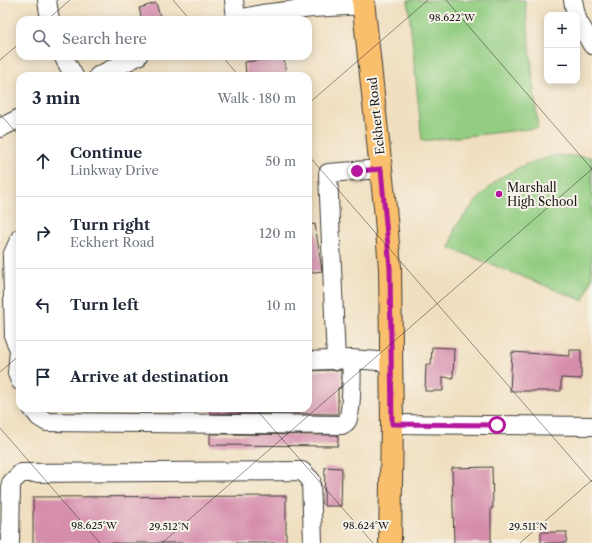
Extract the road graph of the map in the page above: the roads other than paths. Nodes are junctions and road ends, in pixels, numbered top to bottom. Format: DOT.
graph roads {
  1 [pos="47,0"];
  2 [pos="234,0"];
  3 [pos="573,0"];
  4 [pos="364,3"];
  5 [pos="576,12"];
  6 [pos="49,16"];
  7 [pos="234,16"];
  8 [pos="255,16"];
  9 [pos="580,24"];
  10 [pos="592,44"];
  11 [pos="65,60"];
  12 [pos="130,60"];
  13 [pos="72,72"];
  14 [pos="106,72"];
  15 [pos="16,120"];
  16 [pos="0,128"];
  17 [pos="381,169"];
  18 [pos="16,247"];
  19 [pos="16,343"];
  20 [pos="343,360"];
  21 [pos="312,361"];
  22 [pos="391,362"];
  23 [pos="35,412"];
  24 [pos="392,424"];
  25 [pos="592,426"];
  26 [pos="10,543"];
  27 [pos="313,543"];
  28 [pos="390,543"];
  1 -- 6 [label="street"];
  2 -- 7 [label="street"];
  3 -- 5 [label="street"];
  4 -- 8 [label="street"];
  4 -- 17 [label="main road, Eckhert Road"];
  9 -- 10 [label="street"];
  11 -- 13 [label="street"];
  12 -- 14 [label="street"];
  15 -- 16 [label="street"];
  17 -- 20 [label="street"];
  17 -- 22 [label="main road, Eckhert Road"];
  18 -- 19 [label="street"];
  20 -- 21 [label="street"];
  20 -- 22 [label="street"];
  20 -- 23 [label="street"];
  22 -- 24 [label="main road, Eckhert Road"];
  24 -- 25 [label="street"];
  24 -- 28 [label="main road, Eckhert Road"];
  26 -- 27 [label="street"];
}
